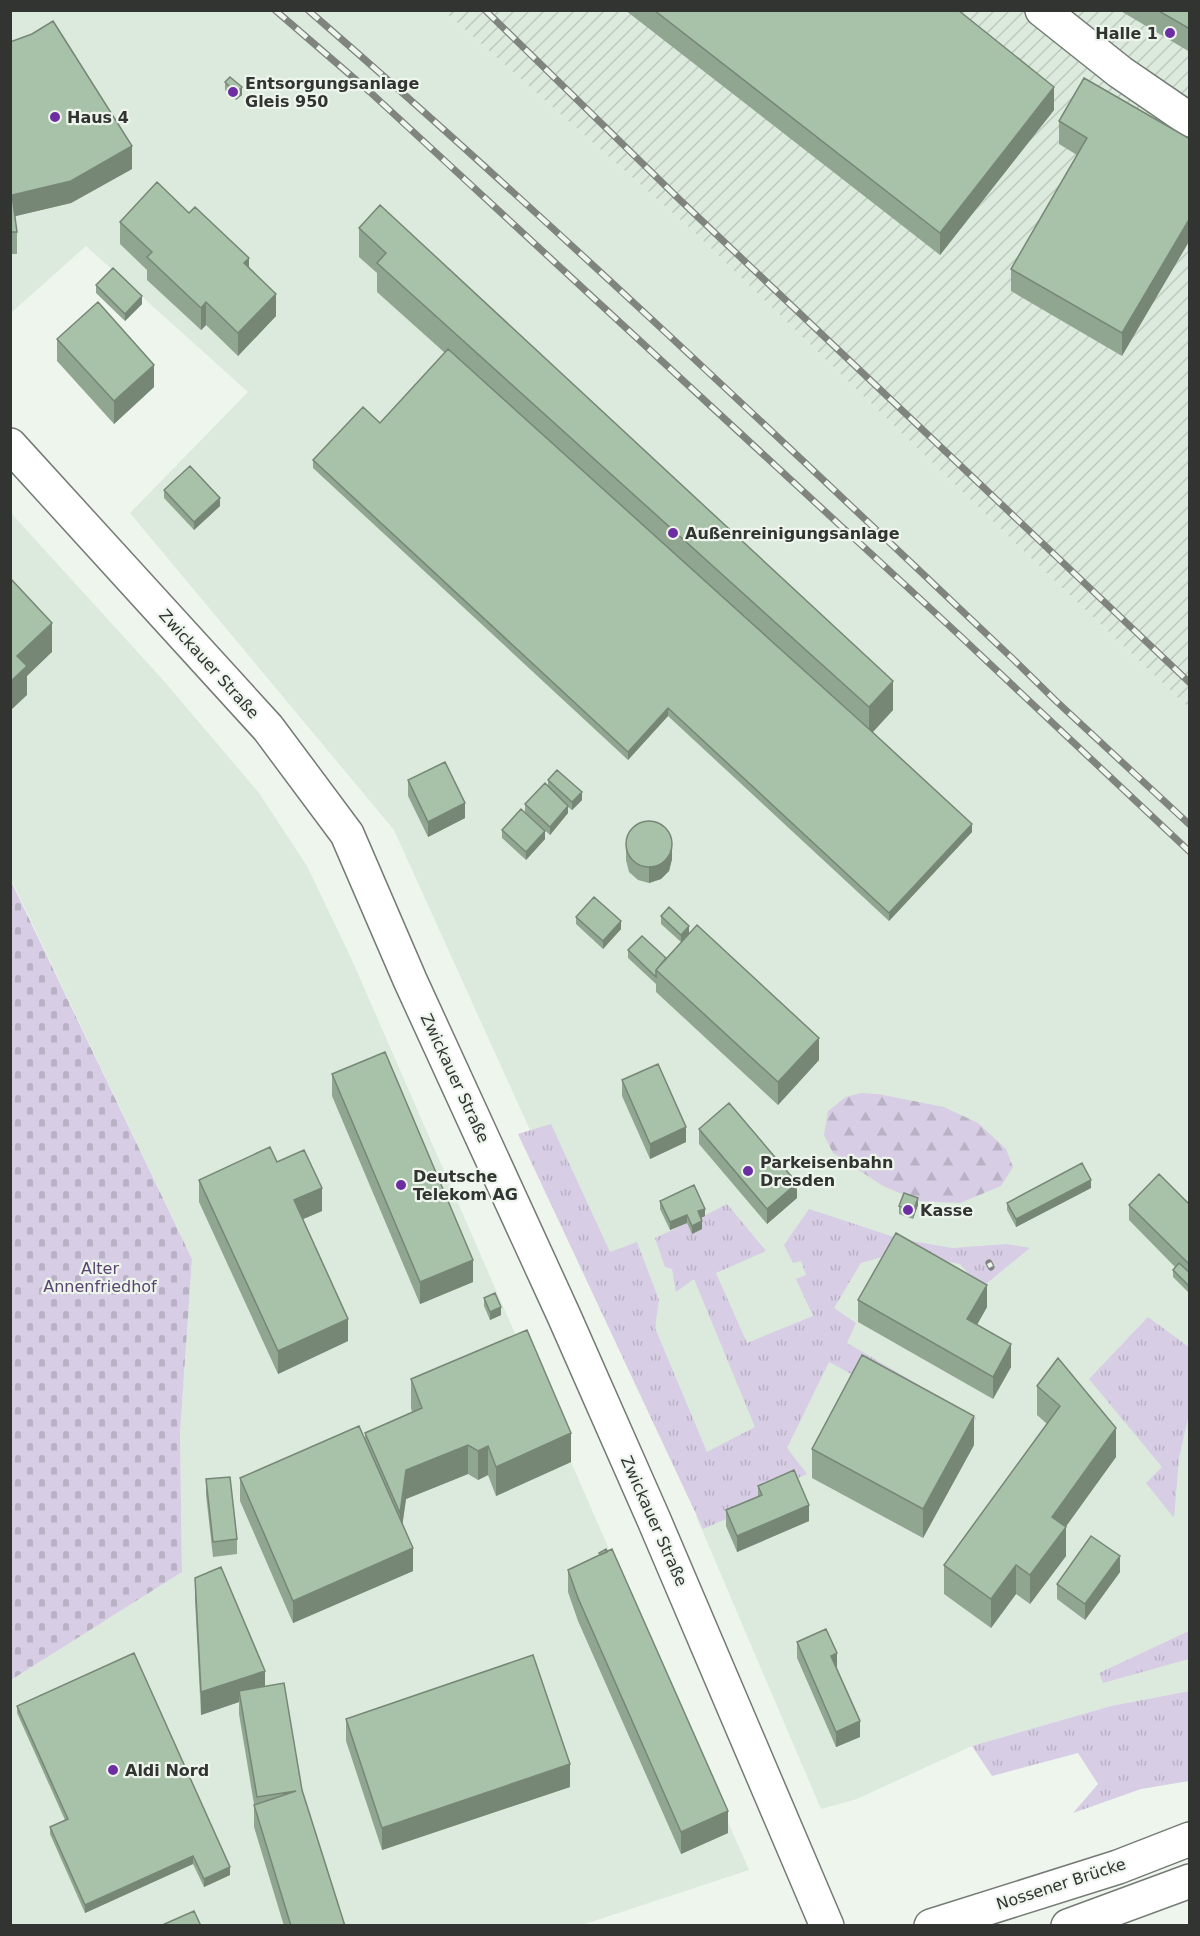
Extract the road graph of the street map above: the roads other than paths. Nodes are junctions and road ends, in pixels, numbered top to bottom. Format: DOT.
graph roads {
  1 [pos="1042,10"];
  2 [pos="1190,120"];
  3 [pos="10,445"];
  4 [pos="1190,1839"];
  5 [pos="1190,1881"];
  6 [pos="828,1926"];
  7 [pos="932,1926"];
  8 [pos="1068,1926"];
  1 -- 2 [label="street"];
  3 -- 6 [label="street, Zwickauer Straße"];
  4 -- 7 [label="street, Nossener Brücke"];
  5 -- 8 [label="street"];
}
